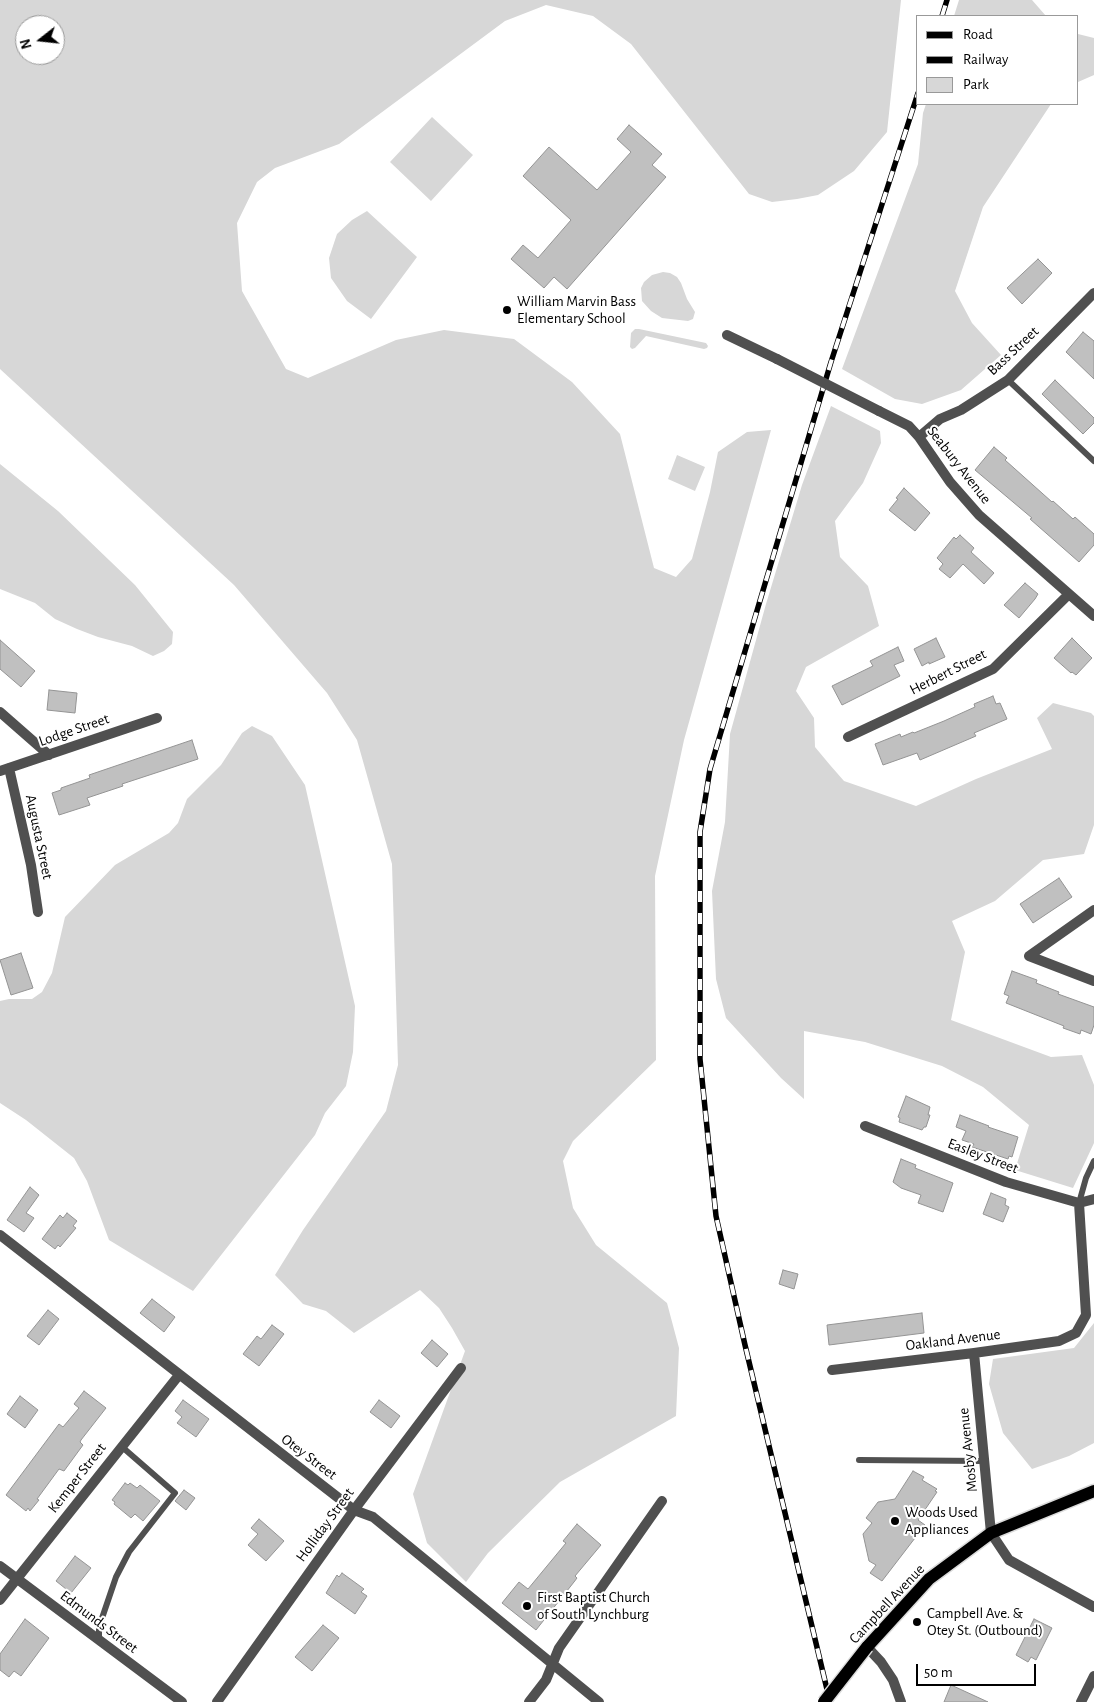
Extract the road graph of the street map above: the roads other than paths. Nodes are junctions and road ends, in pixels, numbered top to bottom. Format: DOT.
graph roads {
  1 [pos="1094,293"];
  2 [pos="727,335"];
  3 [pos="1008,380"];
  4 [pos="919,437"];
  5 [pos="1094,461"];
  6 [pos="1069,594"];
  7 [pos="1094,616"];
  8 [pos="0,712"];
  9 [pos="158,718"];
  10 [pos="848,737"];
  11 [pos="49,755"];
  12 [pos="4,769"];
  13 [pos="1094,910"];
  14 [pos="38,912"];
  15 [pos="1094,981"];
  16 [pos="865,1126"];
  17 [pos="1094,1161"];
  18 [pos="1094,1199"];
  19 [pos="1079,1202"];
  20 [pos="0,1235"];
  21 [pos="974,1353"];
  22 [pos="461,1368"];
  23 [pos="832,1370"];
  24 [pos="179,1375"];
  25 [pos="121,1446"];
  26 [pos="859,1460"];
  27 [pos="984,1461"];
  28 [pos="1094,1491"];
  29 [pos="662,1501"];
  30 [pos="354,1510"];
  31 [pos="991,1533"];
  32 [pos="0,1566"];
  33 [pos="16,1579"];
  34 [pos="0,1600"];
  35 [pos="1094,1607"];
  36 [pos="99,1641"];
  37 [pos="867,1647"];
  38 [pos="552,1664"];
  39 [pos="1094,1676"];
  40 [pos="182,1702"];
  41 [pos="217,1702"];
  42 [pos="529,1702"];
  43 [pos="599,1702"];
  44 [pos="824,1702"];
  45 [pos="901,1702"];
  46 [pos="1081,1702"];
  1 -- 3 [label="street, Bass Street"];
  2 -- 4 [label="street, Seabury Avenue, bridge"];
  3 -- 4 [label="street, Bass Street"];
  3 -- 5 [label="lane"];
  4 -- 6 [label="street, Seabury Avenue"];
  6 -- 7 [label="street, Seabury Avenue"];
  6 -- 10 [label="street, Herbert Street"];
  8 -- 11 [label="street"];
  9 -- 11 [label="street, Lodge Street"];
  11 -- 12 [label="street, Lodge Street"];
  12 -- 14 [label="street, Augusta Street"];
  13 -- 15 [label="street"];
  16 -- 19 [label="street, Easley Street"];
  17 -- 19 [label="lane"];
  18 -- 19 [label="street, Easley Street"];
  19 -- 21 [label="street, Oakland Avenue"];
  20 -- 24 [label="street, Otey Street"];
  21 -- 23 [label="street, Oakland Avenue"];
  21 -- 27 [label="street, Mosby Avenue"];
  22 -- 30 [label="street, Holliday Street"];
  24 -- 25 [label="street, Kemper Street"];
  24 -- 30 [label="street, Otey Street"];
  25 -- 33 [label="street, Kemper Street"];
  25 -- 36 [label="lane"];
  26 -- 27 [label="lane"];
  27 -- 31 [label="street, Mosby Avenue"];
  28 -- 31 [label="main road, Campbell Avenue"];
  29 -- 38 [label="street"];
  30 -- 38 [label="street, Otey Street"];
  30 -- 41 [label="street, Holliday Street"];
  31 -- 35 [label="street, Mosby Avenue"];
  31 -- 37 [label="main road, Campbell Avenue"];
  32 -- 33 [label="street, Edmunds Street"];
  33 -- 34 [label="street, Kemper Street"];
  33 -- 36 [label="street, Edmunds Street"];
  36 -- 40 [label="street, Edmunds Street"];
  37 -- 44 [label="main road, Campbell Avenue, bridge"];
  37 -- 45 [label="street"];
  38 -- 42 [label="street"];
  38 -- 43 [label="street, Otey Street"];
  39 -- 46 [label="street"];
}
